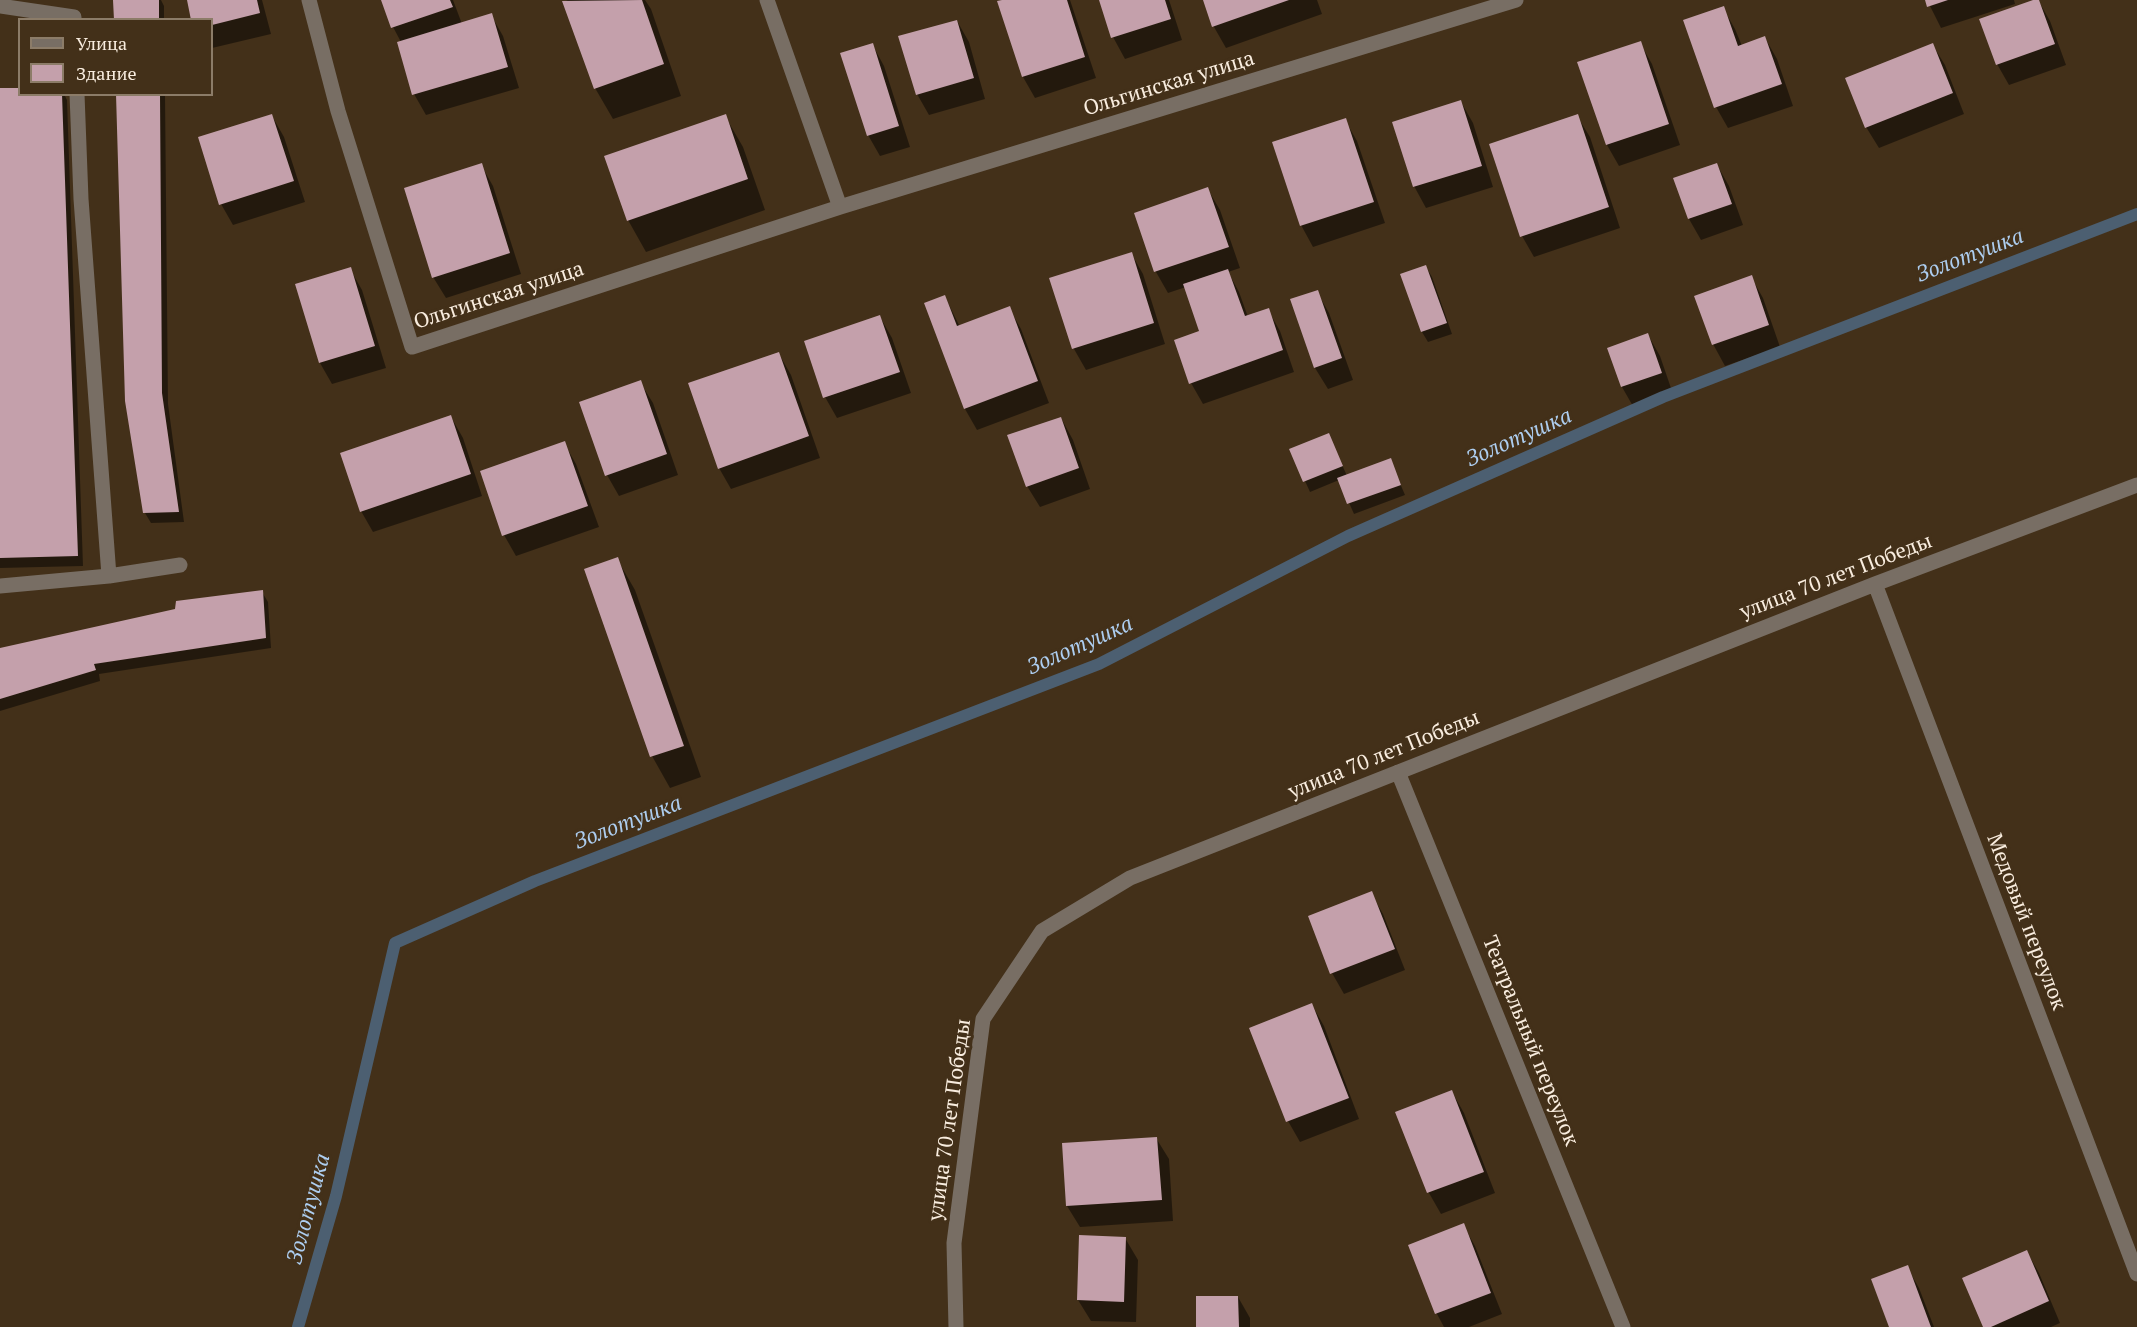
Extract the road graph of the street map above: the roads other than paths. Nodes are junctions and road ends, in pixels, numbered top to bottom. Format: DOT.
graph roads {
  1 [pos="309,0"];
  2 [pos="767,0"];
  3 [pos="1512,1"];
  4 [pos="0,6"];
  5 [pos="74,18"];
  6 [pos="77,96"];
  7 [pos="840,207"];
  8 [pos="2137,485"];
  9 [pos="180,565"];
  10 [pos="109,576"];
  11 [pos="1875,584"];
  12 [pos="0,586"];
  13 [pos="1398,772"];
  14 [pos="2137,1274"];
  15 [pos="956,1327"];
  16 [pos="1623,1327"];
  1 -- 7 [label="street, Ольгинская улица"];
  2 -- 7 [label="street"];
  3 -- 7 [label="street, Ольгинская улица"];
  4 -- 5 [label="street"];
  6 -- 10 [label="street"];
  8 -- 11 [label="street, улица 70 лет Победы"];
  9 -- 10 [label="street"];
  10 -- 12 [label="street"];
  11 -- 13 [label="street, улица 70 лет Победы"];
  11 -- 14 [label="street, Медовый переулок"];
  13 -- 15 [label="street, улица 70 лет Победы"];
  13 -- 16 [label="street, Театральный переулок"];
}
